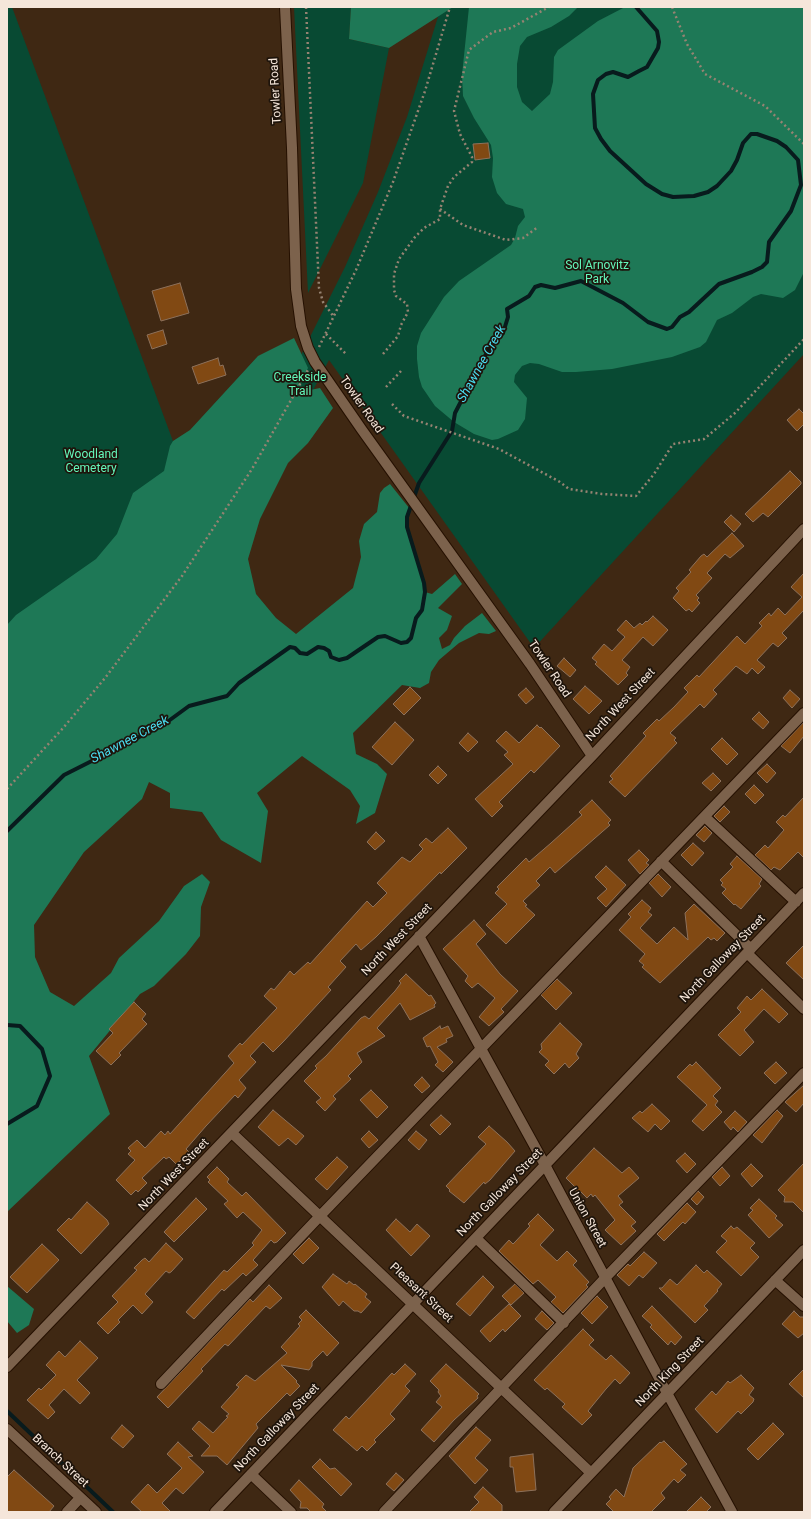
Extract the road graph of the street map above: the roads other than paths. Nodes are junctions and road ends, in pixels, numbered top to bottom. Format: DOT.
graph roads {
  1 [pos="285,7"];
  2 [pos="804,528"];
  3 [pos="804,713"];
  4 [pos="592,756"];
  5 [pos="705,817"];
  6 [pos="661,861"];
  7 [pos="804,893"];
  8 [pos="796,902"];
  9 [pos="419,936"];
  10 [pos="749,951"];
  11 [pos="804,1009"];
  12 [pos="481,1049"];
  13 [pos="804,1072"];
  14 [pos="232,1133"];
  15 [pos="546,1165"];
  16 [pos="320,1216"];
  17 [pos="476,1238"];
  18 [pos="804,1250"];
  19 [pos="606,1279"];
  20 [pos="775,1280"];
  21 [pos="413,1304"];
  22 [pos="804,1306"];
  23 [pos="564,1323"];
  24 [pos="7,1367"];
  25 [pos="161,1384"];
  26 [pos="502,1388"];
  27 [pos="667,1393"];
  28 [pos="7,1429"];
  29 [pos="591,1473"];
  30 [pos="251,1474"];
  31 [pos="80,1498"];
  32 [pos="67,1512"];
  33 [pos="96,1512"];
  34 [pos="215,1512"];
  35 [pos="291,1512"];
  36 [pos="384,1512"];
  37 [pos="554,1512"];
  38 [pos="732,1512"];
  1 -- 4 [label="street, Towler Road"];
  2 -- 4 [label="street, North West Street"];
  3 -- 5 [label="street"];
  4 -- 9 [label="street, North West Street"];
  5 -- 6 [label="street"];
  5 -- 8 [label="street"];
  6 -- 10 [label="street"];
  6 -- 12 [label="street"];
  7 -- 8 [label="street, North Galloway Street"];
  8 -- 10 [label="street, North Galloway Street"];
  9 -- 12 [label="street, Union Street"];
  9 -- 14 [label="street, North West Street"];
  10 -- 11 [label="street"];
  10 -- 15 [label="street, North Galloway Street"];
  12 -- 15 [label="street, Union Street"];
  12 -- 16 [label="street"];
  13 -- 19 [label="street"];
  14 -- 16 [label="street, Pleasant Street"];
  14 -- 24 [label="street, North West Street"];
  15 -- 17 [label="street, North Galloway Street"];
  15 -- 19 [label="street, Union Street"];
  16 -- 21 [label="street, Pleasant Street"];
  16 -- 25 [label="street"];
  17 -- 21 [label="street, North Galloway Street"];
  17 -- 23 [label="street"];
  18 -- 20 [label="street, North King Street"];
  19 -- 23 [label="street"];
  19 -- 27 [label="street, Union Street"];
  20 -- 22 [label="street"];
  20 -- 27 [label="street, North King Street"];
  21 -- 26 [label="street, Pleasant Street"];
  21 -- 30 [label="street, North Galloway Street"];
  23 -- 26 [label="street"];
  26 -- 29 [label="street, Pleasant Street"];
  26 -- 36 [label="street"];
  27 -- 29 [label="street, North King Street"];
  27 -- 38 [label="street, Union Street"];
  28 -- 31 [label="street, Branch Street"];
  29 -- 37 [label="street, North King Street"];
  30 -- 34 [label="street, North Galloway Street"];
  30 -- 35 [label="street"];
  31 -- 32 [label="street"];
  31 -- 33 [label="street, Branch Street"];
}
